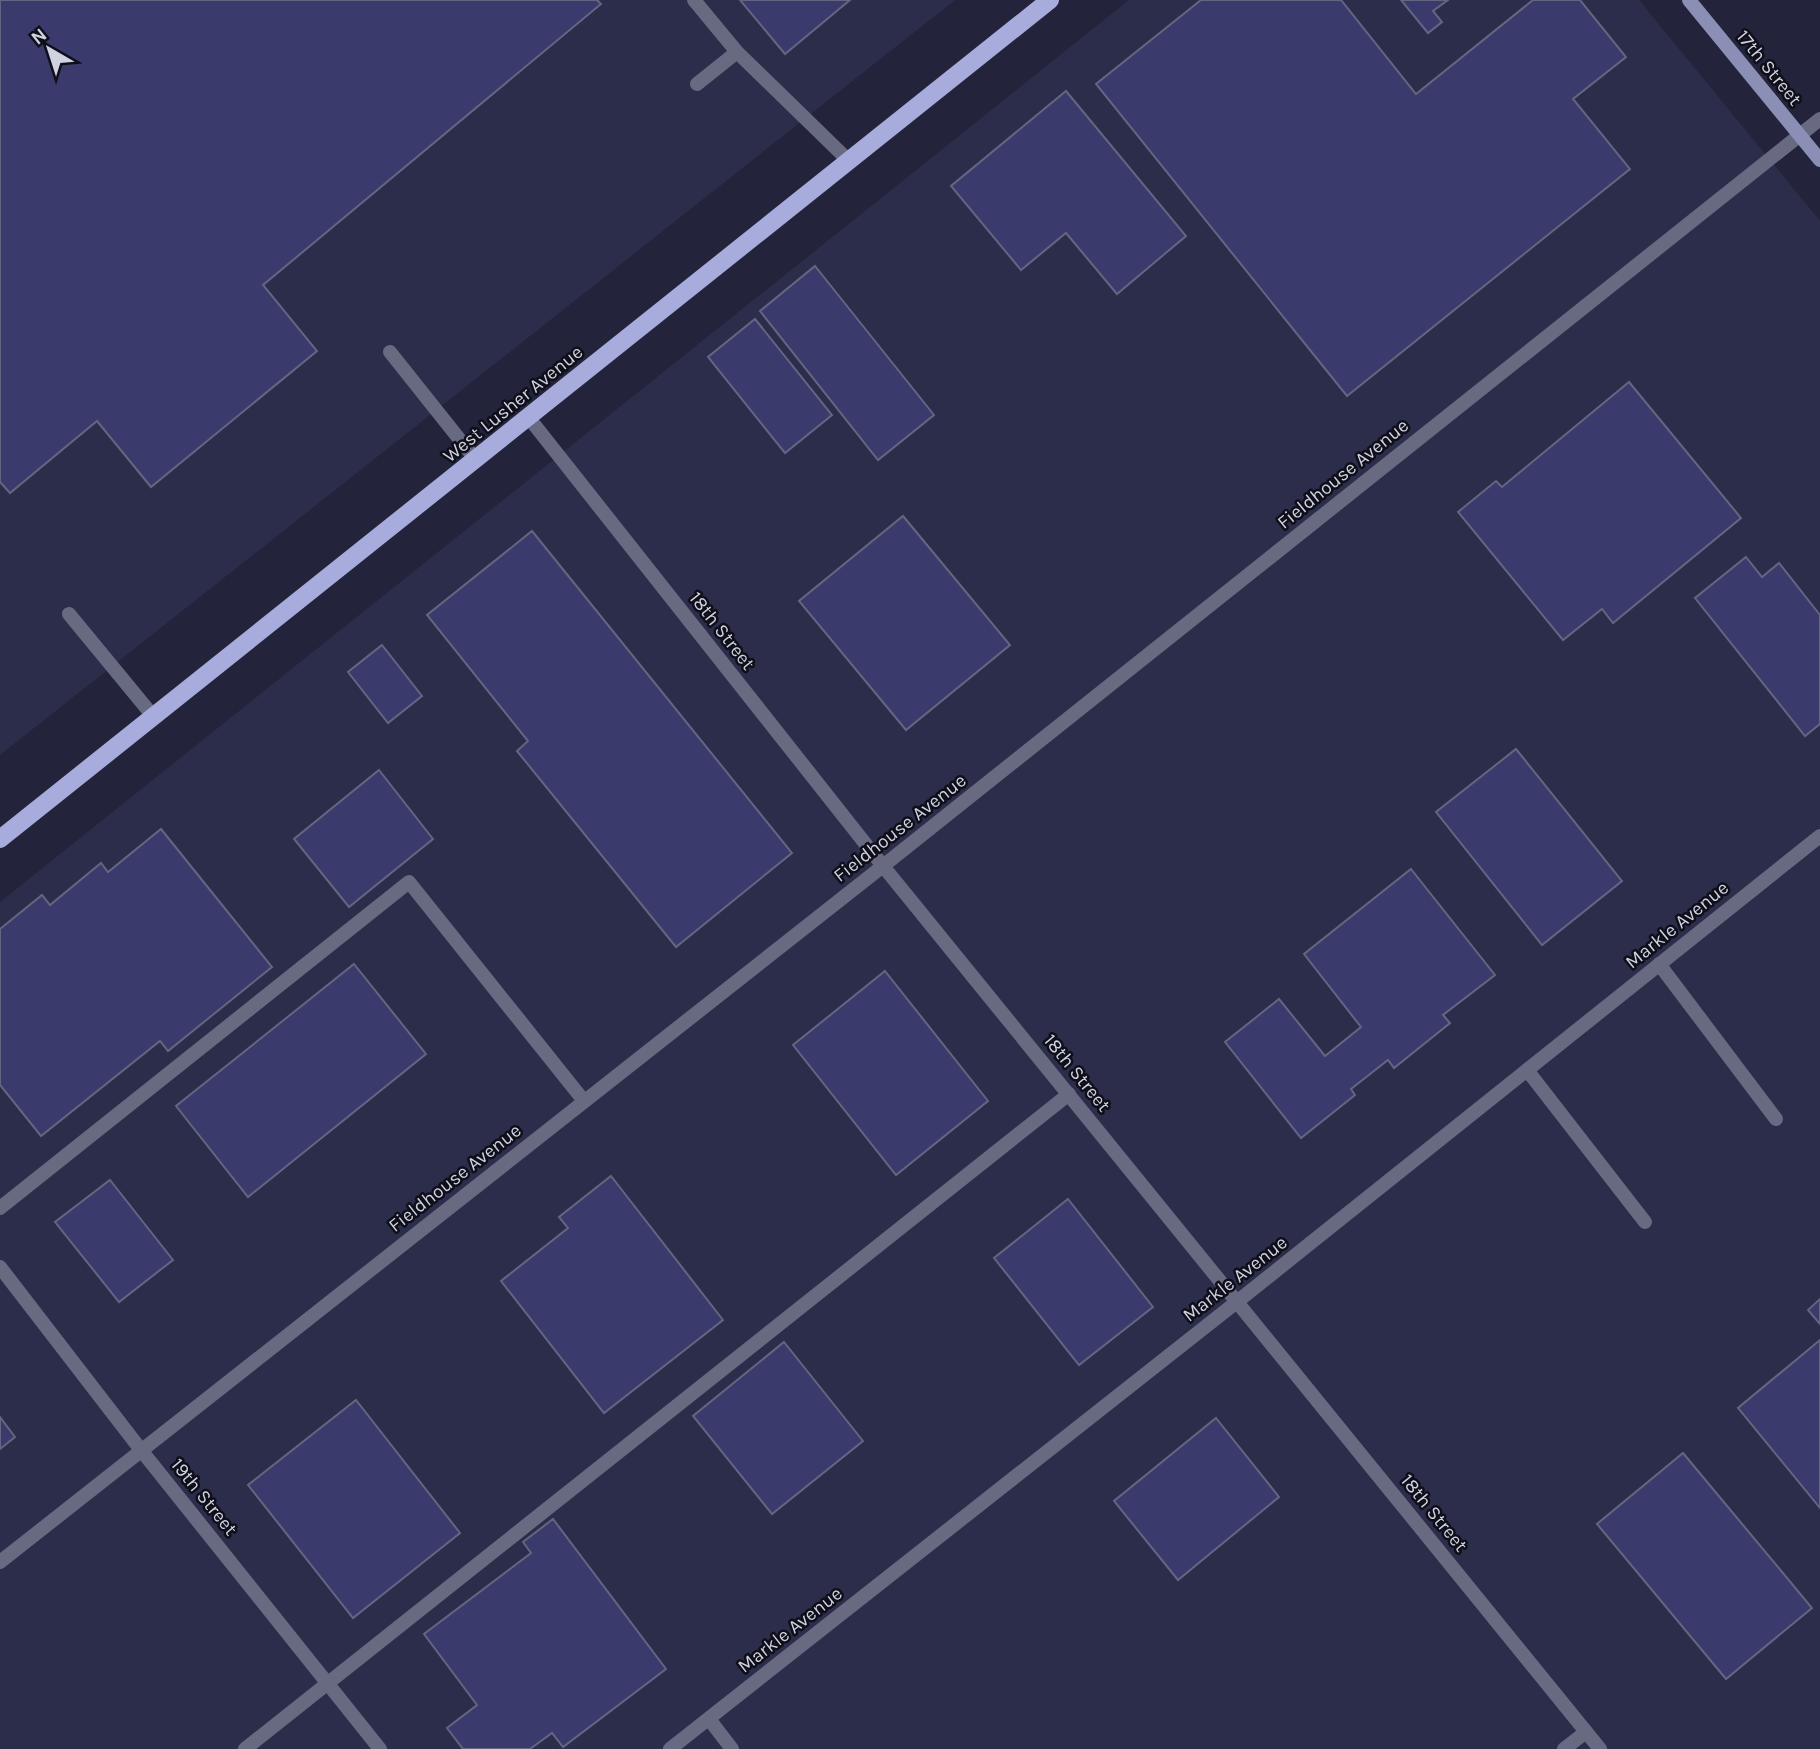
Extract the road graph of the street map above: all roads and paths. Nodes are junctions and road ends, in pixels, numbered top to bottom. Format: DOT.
graph roads {
  1 [pos="694,0"];
  2 [pos="1050,0"];
  3 [pos="1689,0"];
  4 [pos="737,52"];
  5 [pos="697,84"];
  6 [pos="1820,119"];
  7 [pos="1800,135"];
  8 [pos="1820,160"];
  9 [pos="849,161"];
  10 [pos="390,352"];
  11 [pos="529,418"];
  12 [pos="476,460"];
  13 [pos="69,614"];
  14 [pos="153,716"];
  15 [pos="1820,835"];
  16 [pos="0,839"];
  17 [pos="883,866"];
  18 [pos="1659,964"];
  19 [pos="1527,1070"];
  20 [pos="1069,1094"];
  21 [pos="584,1101"];
  22 [pos="1776,1119"];
  23 [pos="0,1208"];
  24 [pos="1645,1222"];
  25 [pos="0,1267"];
  26 [pos="1238,1301"];
  27 [pos="141,1450"];
  28 [pos="0,1562"];
  29 [pos="328,1683"];
  30 [pos="709,1719"];
  31 [pos="1586,1731"];
  32 [pos="245,1749"];
  33 [pos="380,1749"];
  34 [pos="670,1749"];
  35 [pos="732,1749"];
  36 [pos="1564,1749"];
  37 [pos="1600,1749"];
  1 -- 4 [label="street"];
  2 -- 9 [label="main road, West Lusher Avenue"];
  3 -- 7 [label="street, 17th Street"];
  4 -- 5 [label="street"];
  4 -- 9 [label="street"];
  6 -- 7 [label="street, Fieldhouse Avenue"];
  7 -- 8 [label="street, 17th Street"];
  7 -- 17 [label="street, Fieldhouse Avenue"];
  9 -- 11 [label="main road, West Lusher Avenue"];
  10 -- 12 [label="street"];
  11 -- 12 [label="main road, West Lusher Avenue"];
  11 -- 17 [label="street, 18th Street"];
  12 -- 14 [label="main road, West Lusher Avenue"];
  13 -- 14 [label="street"];
  14 -- 16 [label="main road, West Lusher Avenue"];
  15 -- 18 [label="street, Markle Avenue"];
  17 -- 20 [label="street, 18th Street"];
  17 -- 21 [label="street, Fieldhouse Avenue"];
  18 -- 19 [label="street, Markle Avenue"];
  18 -- 22 [label="street"];
  19 -- 24 [label="street"];
  19 -- 26 [label="street, Markle Avenue"];
  20 -- 26 [label="street, 18th Street"];
  20 -- 29 [label="street"];
  21 -- 23 [label="street"];
  21 -- 27 [label="street, Fieldhouse Avenue"];
  25 -- 27 [label="street, 19th Street"];
  26 -- 30 [label="street, Markle Avenue"];
  26 -- 31 [label="street, 18th Street"];
  27 -- 28 [label="street, Fieldhouse Avenue"];
  27 -- 29 [label="street, 19th Street"];
  29 -- 32 [label="street"];
  29 -- 33 [label="street, 19th Street"];
  30 -- 34 [label="street, Markle Avenue"];
  30 -- 35 [label="street"];
  31 -- 36 [label="street"];
  31 -- 37 [label="street, 18th Street"];
}
